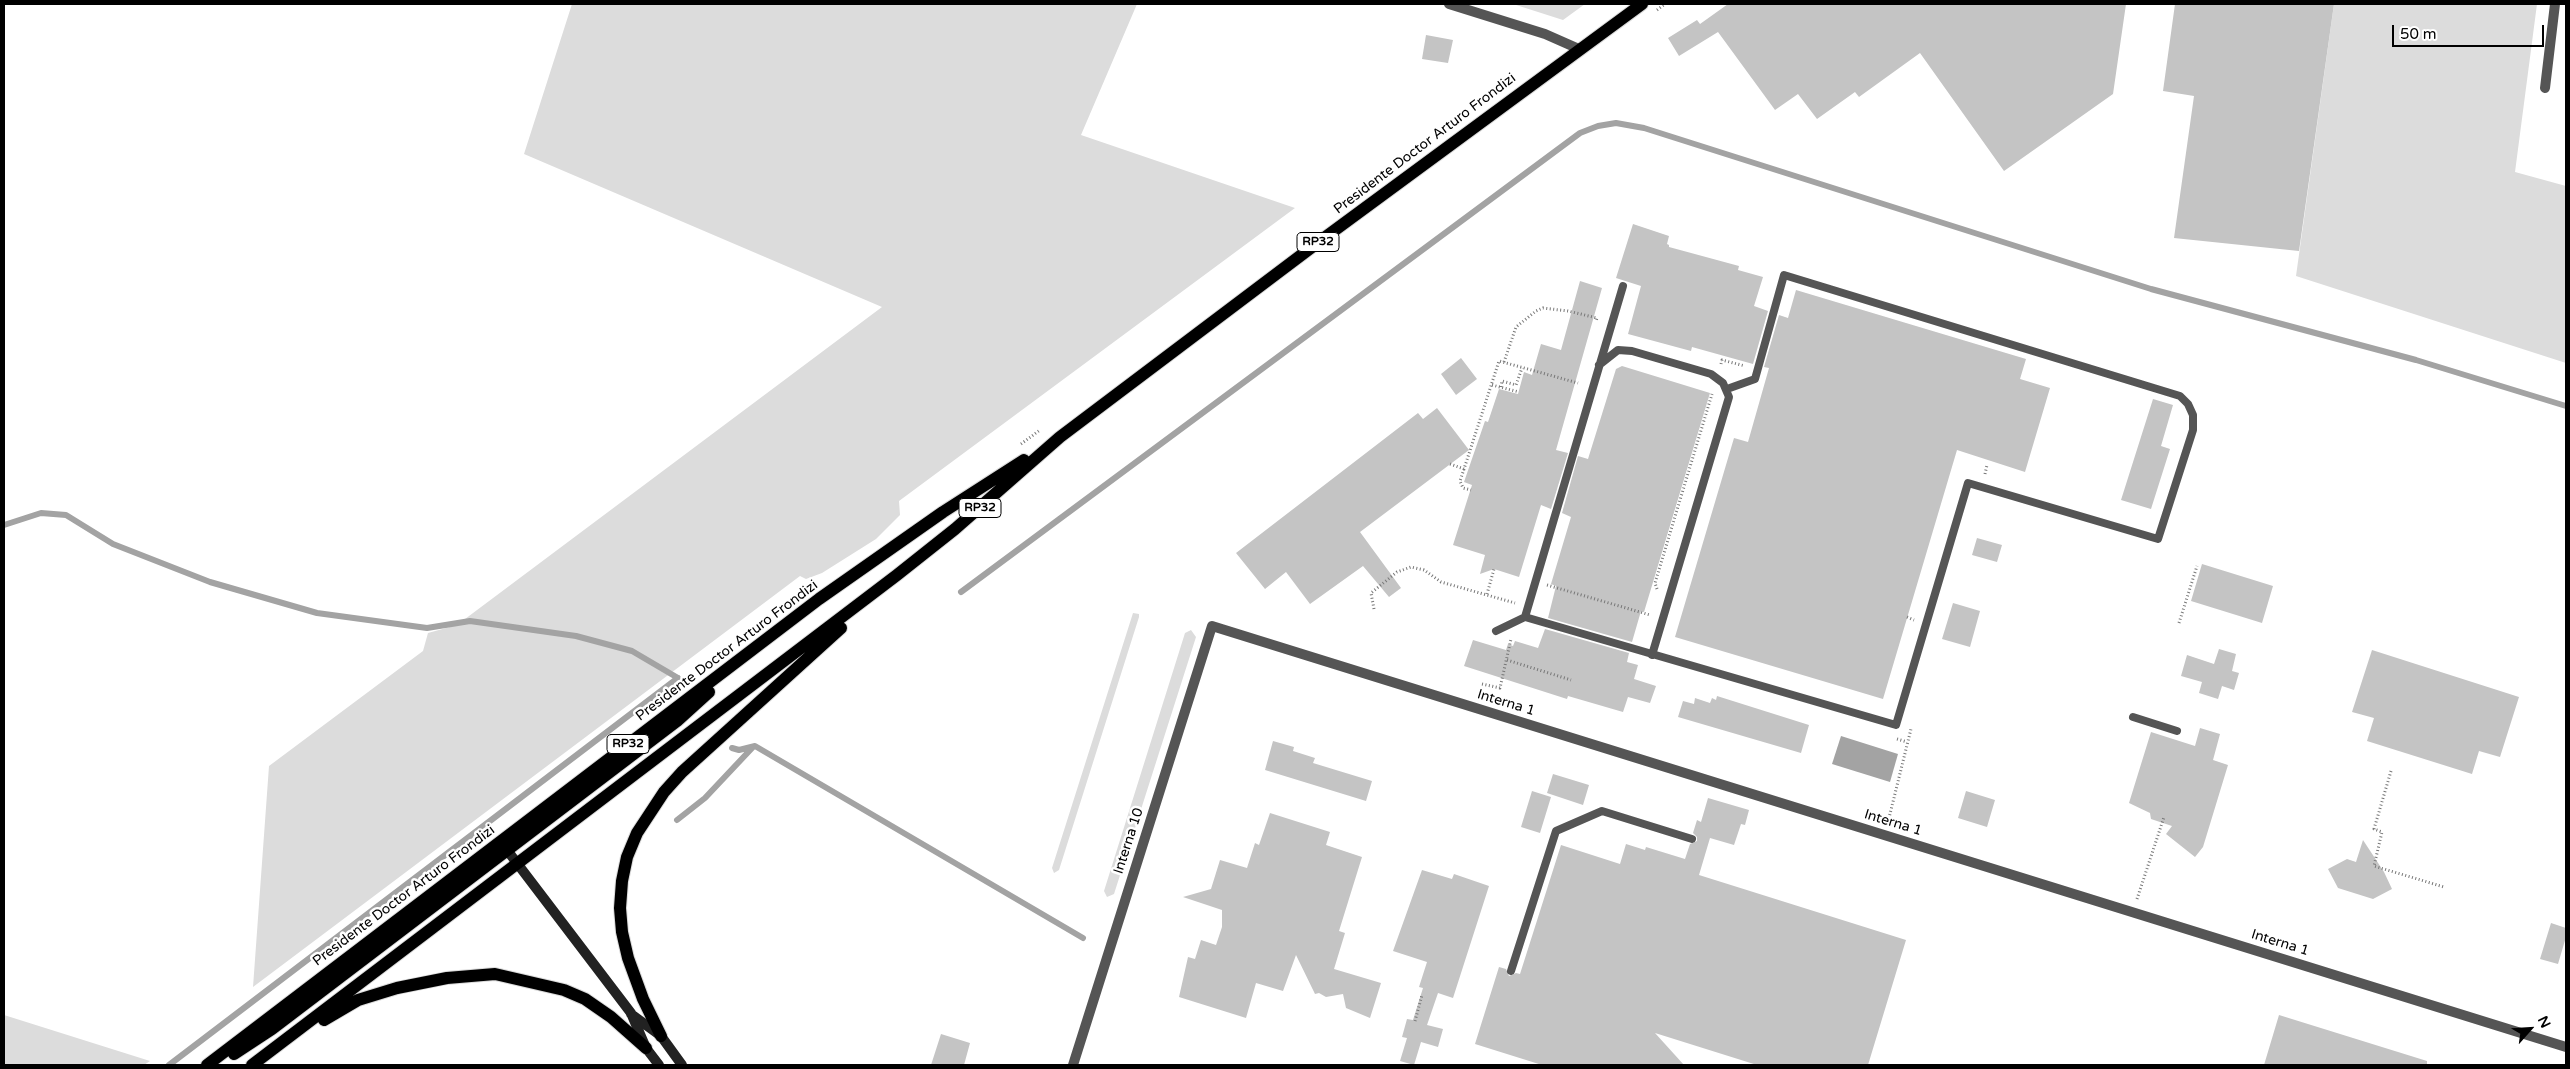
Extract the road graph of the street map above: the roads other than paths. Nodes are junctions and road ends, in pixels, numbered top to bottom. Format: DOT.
graph roads {
  1 [pos="1449,4"];
  2 [pos="1642,4"];
  3 [pos="2555,4"];
  4 [pos="1578,49"];
  5 [pos="2545,88"];
  6 [pos="1623,286"];
  7 [pos="1599,365"];
  8 [pos="1727,389"];
  9 [pos="1060,437"];
  10 [pos="897,575"];
  11 [pos="1526,616"];
  12 [pos="1212,626"];
  13 [pos="783,627"];
  14 [pos="1496,631"];
  15 [pos="1652,655"];
  16 [pos="2133,717"];
  17 [pos="2177,730"];
  18 [pos="1692,839"];
  19 [pos="507,850"];
  20 [pos="517,863"];
  21 [pos="1511,971"];
  22 [pos="631,1013"];
  23 [pos="661,1036"];
  24 [pos="279,1047"];
  25 [pos="2566,1047"];
  26 [pos="646,1048"];
  27 [pos="207,1065"];
  28 [pos="218,1065"];
  29 [pos="252,1065"];
  30 [pos="659,1065"];
  31 [pos="682,1065"];
  32 [pos="1073,1065"];
  1 -- 4 [label="street"];
  2 -- 4 [label="main road, Presidente Doctor Arturo Frondizi / RP32"];
  3 -- 5 [label="street"];
  4 -- 9 [label="main road, Presidente Doctor Arturo Frondizi / RP32"];
  6 -- 7 [label="lane"];
  7 -- 8 [label="lane"];
  7 -- 11 [label="lane"];
  8 -- 15 [label="lane"];
  8 -- 15 [label="lane"];
  9 -- 10 [label="main road, Presidente Doctor Arturo Frondizi / RP32"];
  9 -- 13 [label="main road, Presidente Doctor Arturo Frondizi / RP32"];
  10 -- 20 [label="main road, Presidente Doctor Arturo Frondizi / RP32"];
  10 -- 23 [label="main road"];
  11 -- 14 [label="lane"];
  11 -- 15 [label="lane"];
  12 -- 25 [label="street, Interna 1"];
  12 -- 32 [label="street, Interna 10"];
  13 -- 19 [label="main road"];
  13 -- 27 [label="main road, Presidente Doctor Arturo Frondizi / RP32"];
  16 -- 17 [label="lane"];
  18 -- 21 [label="lane"];
  19 -- 20 [label="street"];
  19 -- 28 [label="main road"];
  20 -- 22 [label="street"];
  20 -- 24 [label="main road, Presidente Doctor Arturo Frondizi / RP32"];
  22 -- 23 [label="street"];
  22 -- 26 [label="street"];
  23 -- 31 [label="street"];
  24 -- 26 [label="main road"];
  24 -- 29 [label="main road, Presidente Doctor Arturo Frondizi / RP32"];
  26 -- 30 [label="street"];
}
